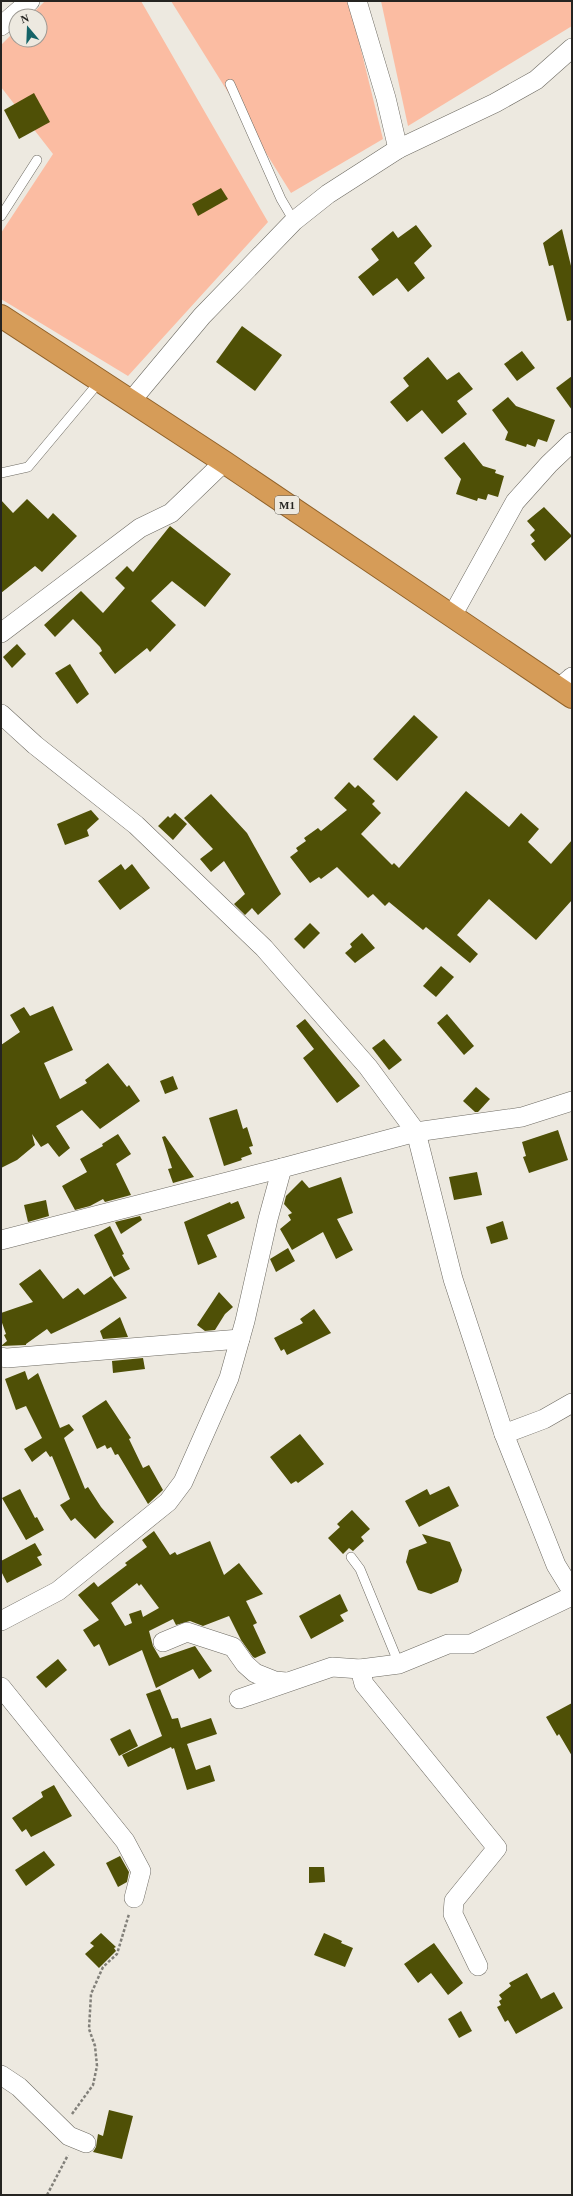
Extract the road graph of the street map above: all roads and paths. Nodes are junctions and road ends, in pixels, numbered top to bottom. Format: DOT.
graph roads {
  1 [pos="30,1"];
  2 [pos="357,1"];
  3 [pos="1,26"];
  4 [pos="572,48"];
  5 [pos="230,84"];
  6 [pos="398,149"];
  7 [pos="37,160"];
  8 [pos="1,216"];
  9 [pos="294,221"];
  10 [pos="1,316"];
  11 [pos="100,381"];
  12 [pos="131,401"];
  13 [pos="572,442"];
  14 [pos="224,462"];
  15 [pos="1,473"];
  16 [pos="452,616"];
  17 [pos="1,632"];
  18 [pos="568,688"];
  19 [pos="1,714"];
  20 [pos="572,1101"];
  21 [pos="416,1132"];
  22 [pos="282,1168"];
  23 [pos="1,1240"];
  24 [pos="240,1339"];
  25 [pos="1,1357"];
  26 [pos="572,1403"];
  27 [pos="504,1434"];
  28 [pos="351,1557"];
  29 [pos="572,1591"];
  30 [pos="572,1596"];
  31 [pos="1,1621"];
  32 [pos="163,1642"];
  33 [pos="399,1664"];
  34 [pos="360,1669"];
  35 [pos="286,1682"];
  36 [pos="1,1687"];
  37 [pos="239,1699"];
  38 [pos="134,1898"];
  39 [pos="478,1966"];
  40 [pos="1,2075"];
  41 [pos="10,2089"];
  42 [pos="77,2139"];
  43 [pos="47,2195"];
  1 -- 3 [label="street"];
  2 -- 6 [label="street"];
  4 -- 6 [label="street"];
  5 -- 9 [label="lane"];
  6 -- 9 [label="street"];
  7 -- 8 [label="lane"];
  9 -- 12 [label="street"];
  10 -- 11 [label="highway, M1"];
  11 -- 12 [label="highway, M1"];
  11 -- 15 [label="lane"];
  12 -- 14 [label="highway, M1"];
  13 -- 16 [label="street"];
  14 -- 16 [label="highway, M1"];
  14 -- 17 [label="street"];
  16 -- 18 [label="highway, M1"];
  19 -- 21 [label="street"];
  20 -- 21 [label="street"];
  21 -- 22 [label="street"];
  21 -- 27 [label="street"];
  22 -- 23 [label="street"];
  22 -- 24 [label="street"];
  24 -- 25 [label="street"];
  24 -- 31 [label="street"];
  26 -- 27 [label="street"];
  27 -- 29 [label="street"];
  28 -- 33 [label="lane"];
  30 -- 33 [label="street"];
  32 -- 35 [label="street"];
  33 -- 34 [label="street"];
  34 -- 35 [label="street"];
  34 -- 39 [label="street"];
  35 -- 37 [label="street"];
  36 -- 38 [label="street"];
  38 -- 42 [label="path"];
  40 -- 41 [label="street"];
  41 -- 42 [label="street"];
  42 -- 43 [label="path"];
}
